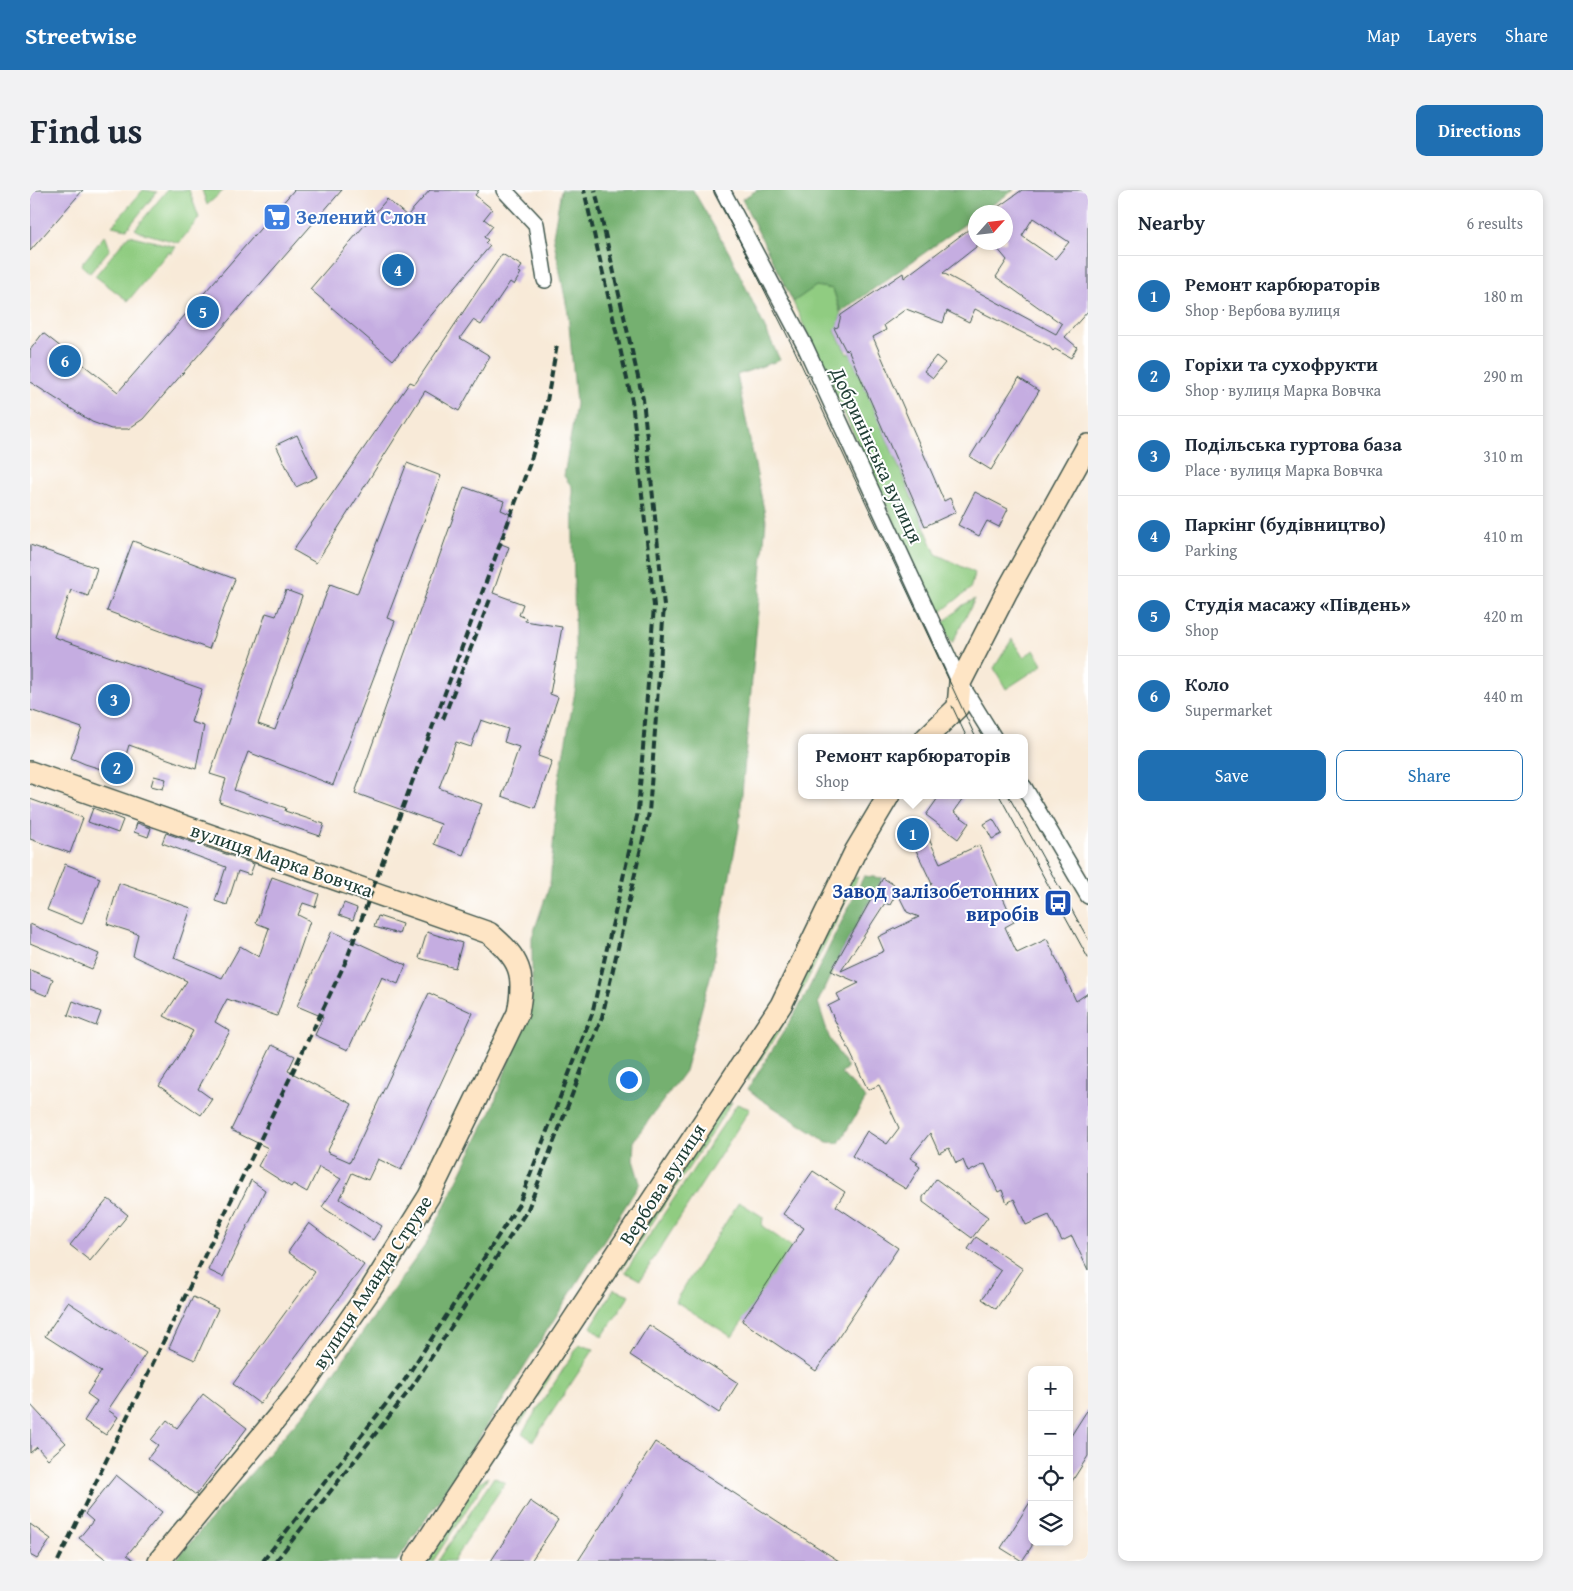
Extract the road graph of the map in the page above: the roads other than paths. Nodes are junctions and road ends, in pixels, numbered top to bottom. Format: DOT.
graph roads {
  1 [pos="504,190"];
  2 [pos="722,190"];
  3 [pos="545,280"];
  4 [pos="1088,445"];
  5 [pos="960,683"];
  6 [pos="927,734"];
  7 [pos="992,734"];
  8 [pos="30,772"];
  9 [pos="1028,794"];
  10 [pos="888,799"];
  11 [pos="1088,896"];
  12 [pos="519,969"];
  13 [pos="159,1561"];
  14 [pos="414,1561"];
  1 -- 3 [label="street"];
  2 -- 5 [label="street, Добринінська вулиця"];
  4 -- 5 [label="main road"];
  5 -- 6 [label="main road"];
  5 -- 7 [label="street, Добринінська вулиця"];
  8 -- 12 [label="main road, вулиця Марка Вовчка"];
  9 -- 11 [label="street"];
  10 -- 14 [label="main road, Вербова вулиця"];
  12 -- 13 [label="main road, вулиця Аманда Струве"];
}
